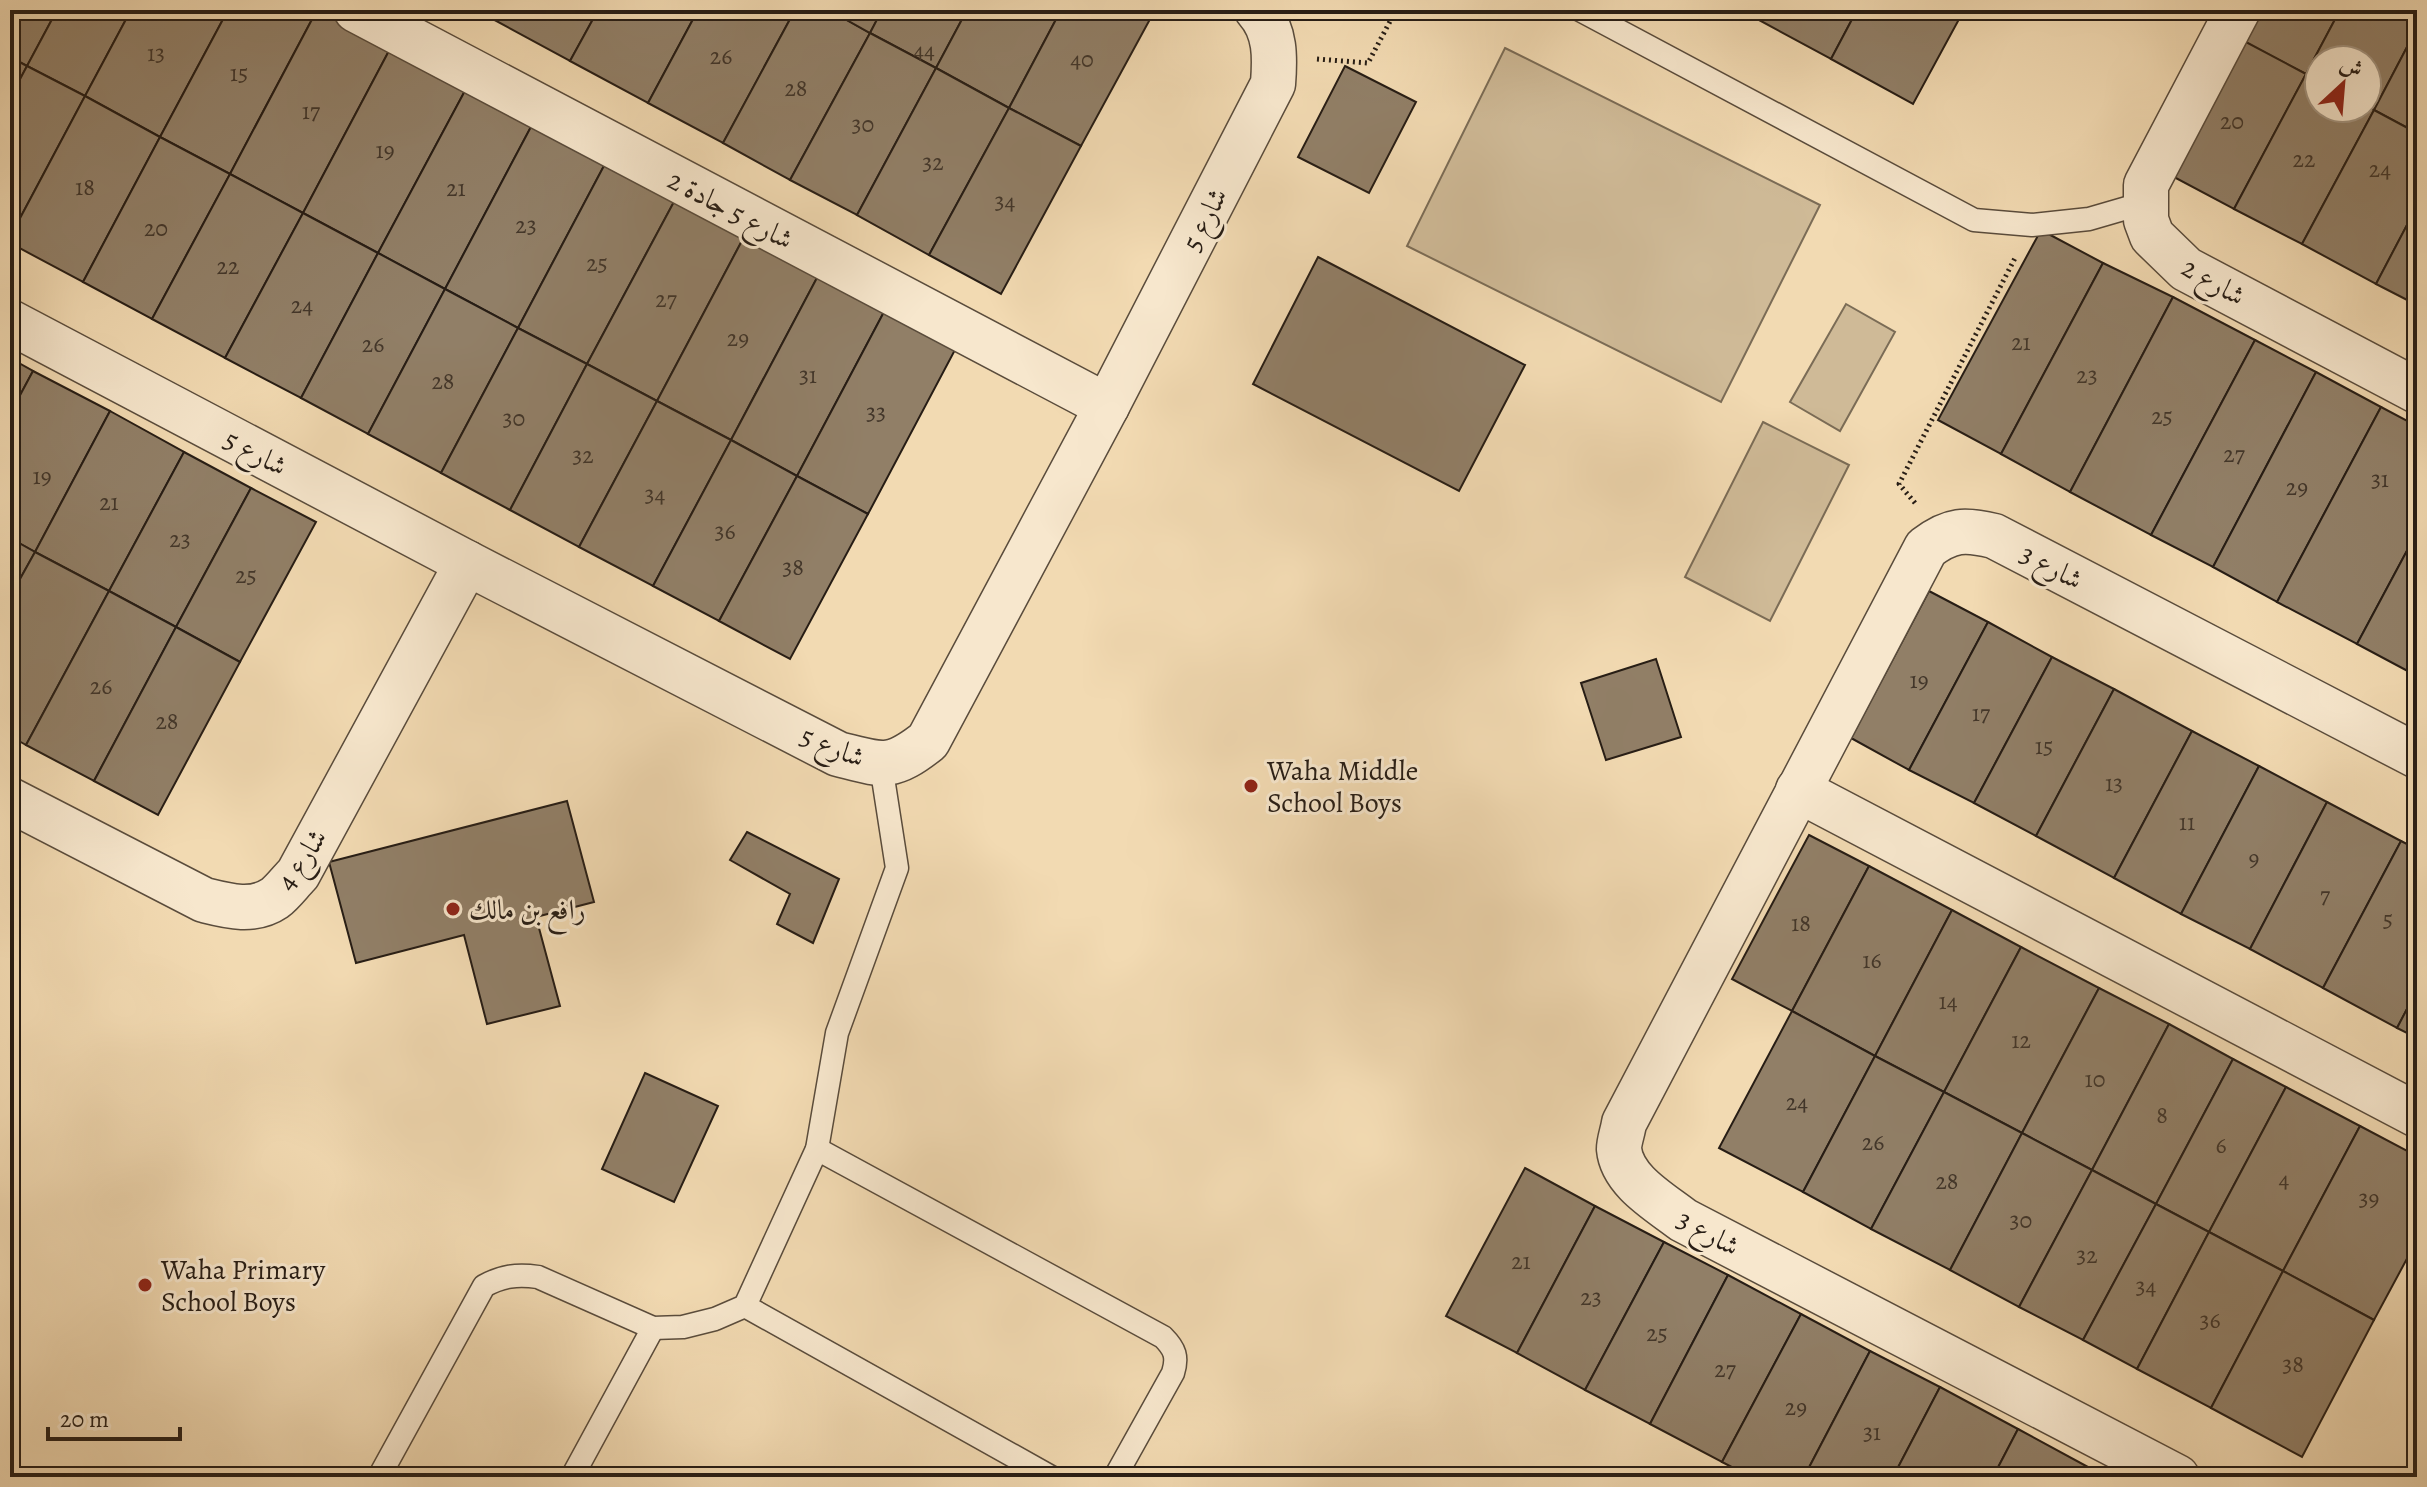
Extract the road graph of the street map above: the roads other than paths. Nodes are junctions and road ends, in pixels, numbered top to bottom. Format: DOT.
graph roads {
  1 [pos="356,10"];
  2 [pos="1257,10"];
  3 [pos="1580,10"];
  4 [pos="2238,10"];
  5 [pos="2144,203"];
  6 [pos="10,322"];
  7 [pos="2417,391"];
  8 [pos="1107,406"];
  9 [pos="467,563"];
  10 [pos="2417,756"];
  11 [pos="881,765"];
  12 [pos="1798,790"];
  13 [pos="10,800"];
  14 [pos="2417,1115"];
  15 [pos="817,1149"];
  16 [pos="745,1306"];
  17 [pos="653,1328"];
  18 [pos="379,1477"];
  19 [pos="572,1477"];
  20 [pos="1051,1477"];
  21 [pos="1115,1477"];
  22 [pos="2177,1477"];
  1 -- 8 [label="street, شارع 5 جادة 2"];
  2 -- 8 [label="street, شارع 5"];
  3 -- 5 [label="lane"];
  4 -- 5 [label="street"];
  5 -- 7 [label="street, شارع 2"];
  6 -- 9 [label="street, شارع 5"];
  8 -- 11 [label="street, شارع 5"];
  9 -- 11 [label="street, شارع 5"];
  9 -- 13 [label="street, شارع 4"];
  10 -- 12 [label="street, شارع 3"];
  11 -- 15 [label="lane"];
  12 -- 14 [label="street"];
  12 -- 22 [label="street, شارع 3"];
  15 -- 16 [label="lane"];
  15 -- 21 [label="lane"];
  16 -- 17 [label="lane"];
  16 -- 20 [label="lane"];
  17 -- 18 [label="lane"];
  17 -- 19 [label="lane"];
}
